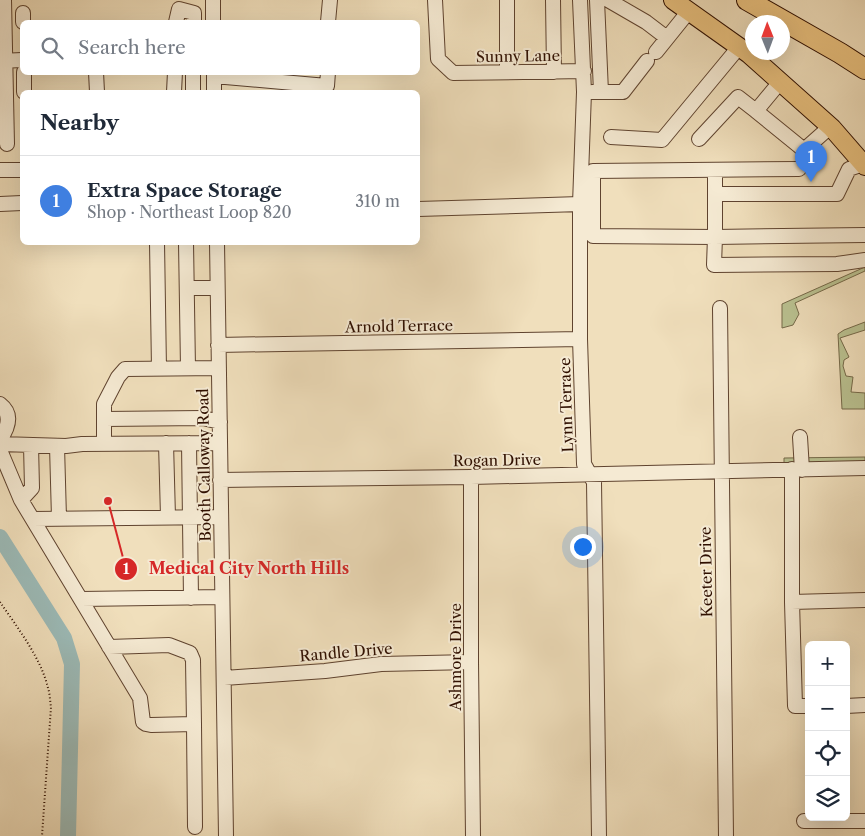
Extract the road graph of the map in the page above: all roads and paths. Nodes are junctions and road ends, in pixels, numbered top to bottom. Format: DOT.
graph roads {
  1 [pos="4,0"];
  2 [pos="212,0"];
  3 [pos="330,0"];
  4 [pos="435,0"];
  5 [pos="507,0"];
  6 [pos="553,0"];
  7 [pos="580,0"];
  8 [pos="597,0"];
  9 [pos="608,0"];
  10 [pos="673,0"];
  11 [pos="746,0"];
  12 [pos="689,11"];
  13 [pos="176,20"];
  14 [pos="194,20"];
  15 [pos="213,20"];
  16 [pos="328,20"];
  17 [pos="667,38"];
  18 [pos="739,47"];
  19 [pos="20,60"];
  20 [pos="3,61"];
  21 [pos="865,69"];
  22 [pos="507,72"];
  23 [pos="554,72"];
  24 [pos="584,72"];
  25 [pos="24,75"];
  26 [pos="96,75"];
  27 [pos="174,75"];
  28 [pos="193,75"];
  29 [pos="214,75"];
  30 [pos="225,75"];
  31 [pos="780,82"];
  32 [pos="327,84"];
  33 [pos="24,90"];
  34 [pos="97,90"];
  35 [pos="174,90"];
  36 [pos="193,90"];
  37 [pos="214,90"];
  38 [pos="584,92"];
  39 [pos="601,92"];
  40 [pos="756,111"];
  41 [pos="830,126"];
  42 [pos="612,137"];
  43 [pos="699,139"];
  44 [pos="7,144"];
  45 [pos="864,165"];
  46 [pos="799,169"];
  47 [pos="0,170"];
  48 [pos="20,170"];
  49 [pos="715,170"];
  50 [pos="715,194"];
  51 [pos="20,203"];
  52 [pos="0,204"];
  53 [pos="580,204"];
  54 [pos="420,209"];
  55 [pos="865,235"];
  56 [pos="715,237"];
  57 [pos="158,245"];
  58 [pos="186,245"];
  59 [pos="216,245"];
  60 [pos="865,260"];
  61 [pos="186,288"];
  62 [pos="217,288"];
  63 [pos="720,308"];
  64 [pos="580,339"];
  65 [pos="218,345"];
  66 [pos="188,368"];
  67 [pos="219,368"];
  68 [pos="159,369"];
  69 [pos="0,404"];
  70 [pos="104,419"];
  71 [pos="220,422"];
  72 [pos="800,437"];
  73 [pos="0,440"];
  74 [pos="166,443"];
  75 [pos="189,443"];
  76 [pos="220,443"];
  77 [pos="0,444"];
  78 [pos="104,444"];
  79 [pos="31,445"];
  80 [pos="57,446"];
  81 [pos="0,450"];
  82 [pos="865,468"];
  83 [pos="797,469"];
  84 [pos="721,471"];
  85 [pos="590,474"];
  86 [pos="472,477"];
  87 [pos="220,480"];
  88 [pos="21,500"];
  89 [pos="168,517"];
  90 [pos="190,517"];
  91 [pos="221,517"];
  92 [pos="59,518"];
  93 [pos="33,519"];
  94 [pos="222,597"];
  95 [pos="191,598"];
  96 [pos="81,599"];
  97 [pos="865,600"];
  98 [pos="0,602"];
  99 [pos="792,602"];
  100 [pos="109,647"];
  101 [pos="471,662"];
  102 [pos="224,678"];
  103 [pos="865,705"];
  104 [pos="805,706"];
  105 [pos="850,706"];
  106 [pos="194,724"];
  107 [pos="804,821"];
  108 [pos="865,821"];
  109 [pos="195,827"];
  110 [pos="42,836"];
  111 [pos="226,836"];
  112 [pos="473,836"];
  113 [pos="599,836"];
  114 [pos="726,836"];
  1 -- 20 [label="street"];
  2 -- 15 [label="street"];
  3 -- 16 [label="street"];
  4 -- 22 [label="street, Sunny Lane"];
  5 -- 22 [label="street"];
  6 -- 23 [label="street"];
  7 -- 24 [label="street, Lynn Terrace"];
  8 -- 39 [label="street"];
  9 -- 17 [label="street"];
  10 -- 12 [label="main road"];
  11 -- 21 [label="highway"];
  12 -- 17 [label="street"];
  12 -- 18 [label="main road"];
  13 -- 14 [label="street"];
  17 -- 39 [label="street"];
  18 -- 31 [label="main road"];
  18 -- 42 [label="street"];
  19 -- 20 [label="street"];
  20 -- 44 [label="street"];
  22 -- 23 [label="street, Sunny Lane"];
  23 -- 24 [label="street, Sunny Lane"];
  24 -- 38 [label="street, Lynn Terrace"];
  25 -- 33 [label="street"];
  26 -- 34 [label="street"];
  27 -- 35 [label="street"];
  28 -- 36 [label="street"];
  29 -- 37 [label="street"];
  30 -- 32 [label="street"];
  31 -- 40 [label="street"];
  31 -- 41 [label="main road"];
  38 -- 39 [label="street"];
  38 -- 53 [label="street, Lynn Terrace"];
  40 -- 41 [label="street"];
  40 -- 43 [label="street"];
  41 -- 45 [label="main road"];
  45 -- 50 [label="street"];
  46 -- 49 [label="street"];
  47 -- 48 [label="street"];
  49 -- 50 [label="street"];
  49 -- 56 [label="street"];
  50 -- 56 [label="street"];
  51 -- 52 [label="street"];
  53 -- 54 [label="street"];
  53 -- 64 [label="street, Lynn Terrace"];
  55 -- 56 [label="street"];
  56 -- 60 [label="street"];
  57 -- 68 [label="street"];
  58 -- 61 [label="street"];
  59 -- 62 [label="street, Booth Calloway Road"];
  61 -- 62 [label="street"];
  61 -- 66 [label="street"];
  62 -- 65 [label="street, Booth Calloway Road"];
  63 -- 84 [label="street, Keeter Drive"];
  64 -- 65 [label="street, Arnold Terrace"];
  64 -- 85 [label="street, Lynn Terrace"];
  65 -- 67 [label="street, Booth Calloway Road"];
  66 -- 67 [label="street"];
  66 -- 68 [label="street"];
  67 -- 71 [label="street, Booth Calloway Road"];
  68 -- 70 [label="street"];
  69 -- 73 [label="street"];
  70 -- 71 [label="street"];
  70 -- 78 [label="street"];
  71 -- 76 [label="street, Booth Calloway Road"];
  72 -- 83 [label="street"];
  74 -- 75 [label="street"];
  74 -- 78 [label="street"];
  74 -- 89 [label="street"];
  75 -- 76 [label="street"];
  75 -- 90 [label="street"];
  76 -- 87 [label="street, Booth Calloway Road"];
  77 -- 79 [label="street"];
  78 -- 80 [label="street"];
  79 -- 80 [label="street"];
  79 -- 88 [label="street"];
  80 -- 92 [label="street"];
  81 -- 88 [label="street"];
  82 -- 83 [label="street, Rogan Drive"];
  83 -- 84 [label="street, Rogan Drive"];
  83 -- 99 [label="street"];
  84 -- 85 [label="street, Rogan Drive"];
  84 -- 114 [label="street, Keeter Drive"];
  85 -- 86 [label="street, Rogan Drive"];
  85 -- 113 [label="street, Lynn Terrace"];
  86 -- 87 [label="street, Rogan Drive"];
  86 -- 101 [label="street, Ashmore Drive"];
  87 -- 91 [label="street, Booth Calloway Road"];
  88 -- 93 [label="street"];
  89 -- 90 [label="street"];
  89 -- 92 [label="street"];
  90 -- 91 [label="street"];
  90 -- 95 [label="street"];
  91 -- 94 [label="street, Booth Calloway Road"];
  92 -- 93 [label="street"];
  93 -- 96 [label="street"];
  94 -- 95 [label="street"];
  94 -- 102 [label="street, Booth Calloway Road"];
  95 -- 96 [label="street"];
  96 -- 100 [label="street"];
  97 -- 99 [label="street"];
  98 -- 110 [label="path"];
  99 -- 104 [label="street"];
  100 -- 106 [label="street"];
  100 -- 106 [label="street"];
  101 -- 102 [label="street, Randle Drive"];
  101 -- 112 [label="street, Ashmore Drive"];
  102 -- 111 [label="street, Booth Calloway Road"];
  103 -- 105 [label="street"];
  106 -- 109 [label="street"];
  107 -- 108 [label="street"];
}
